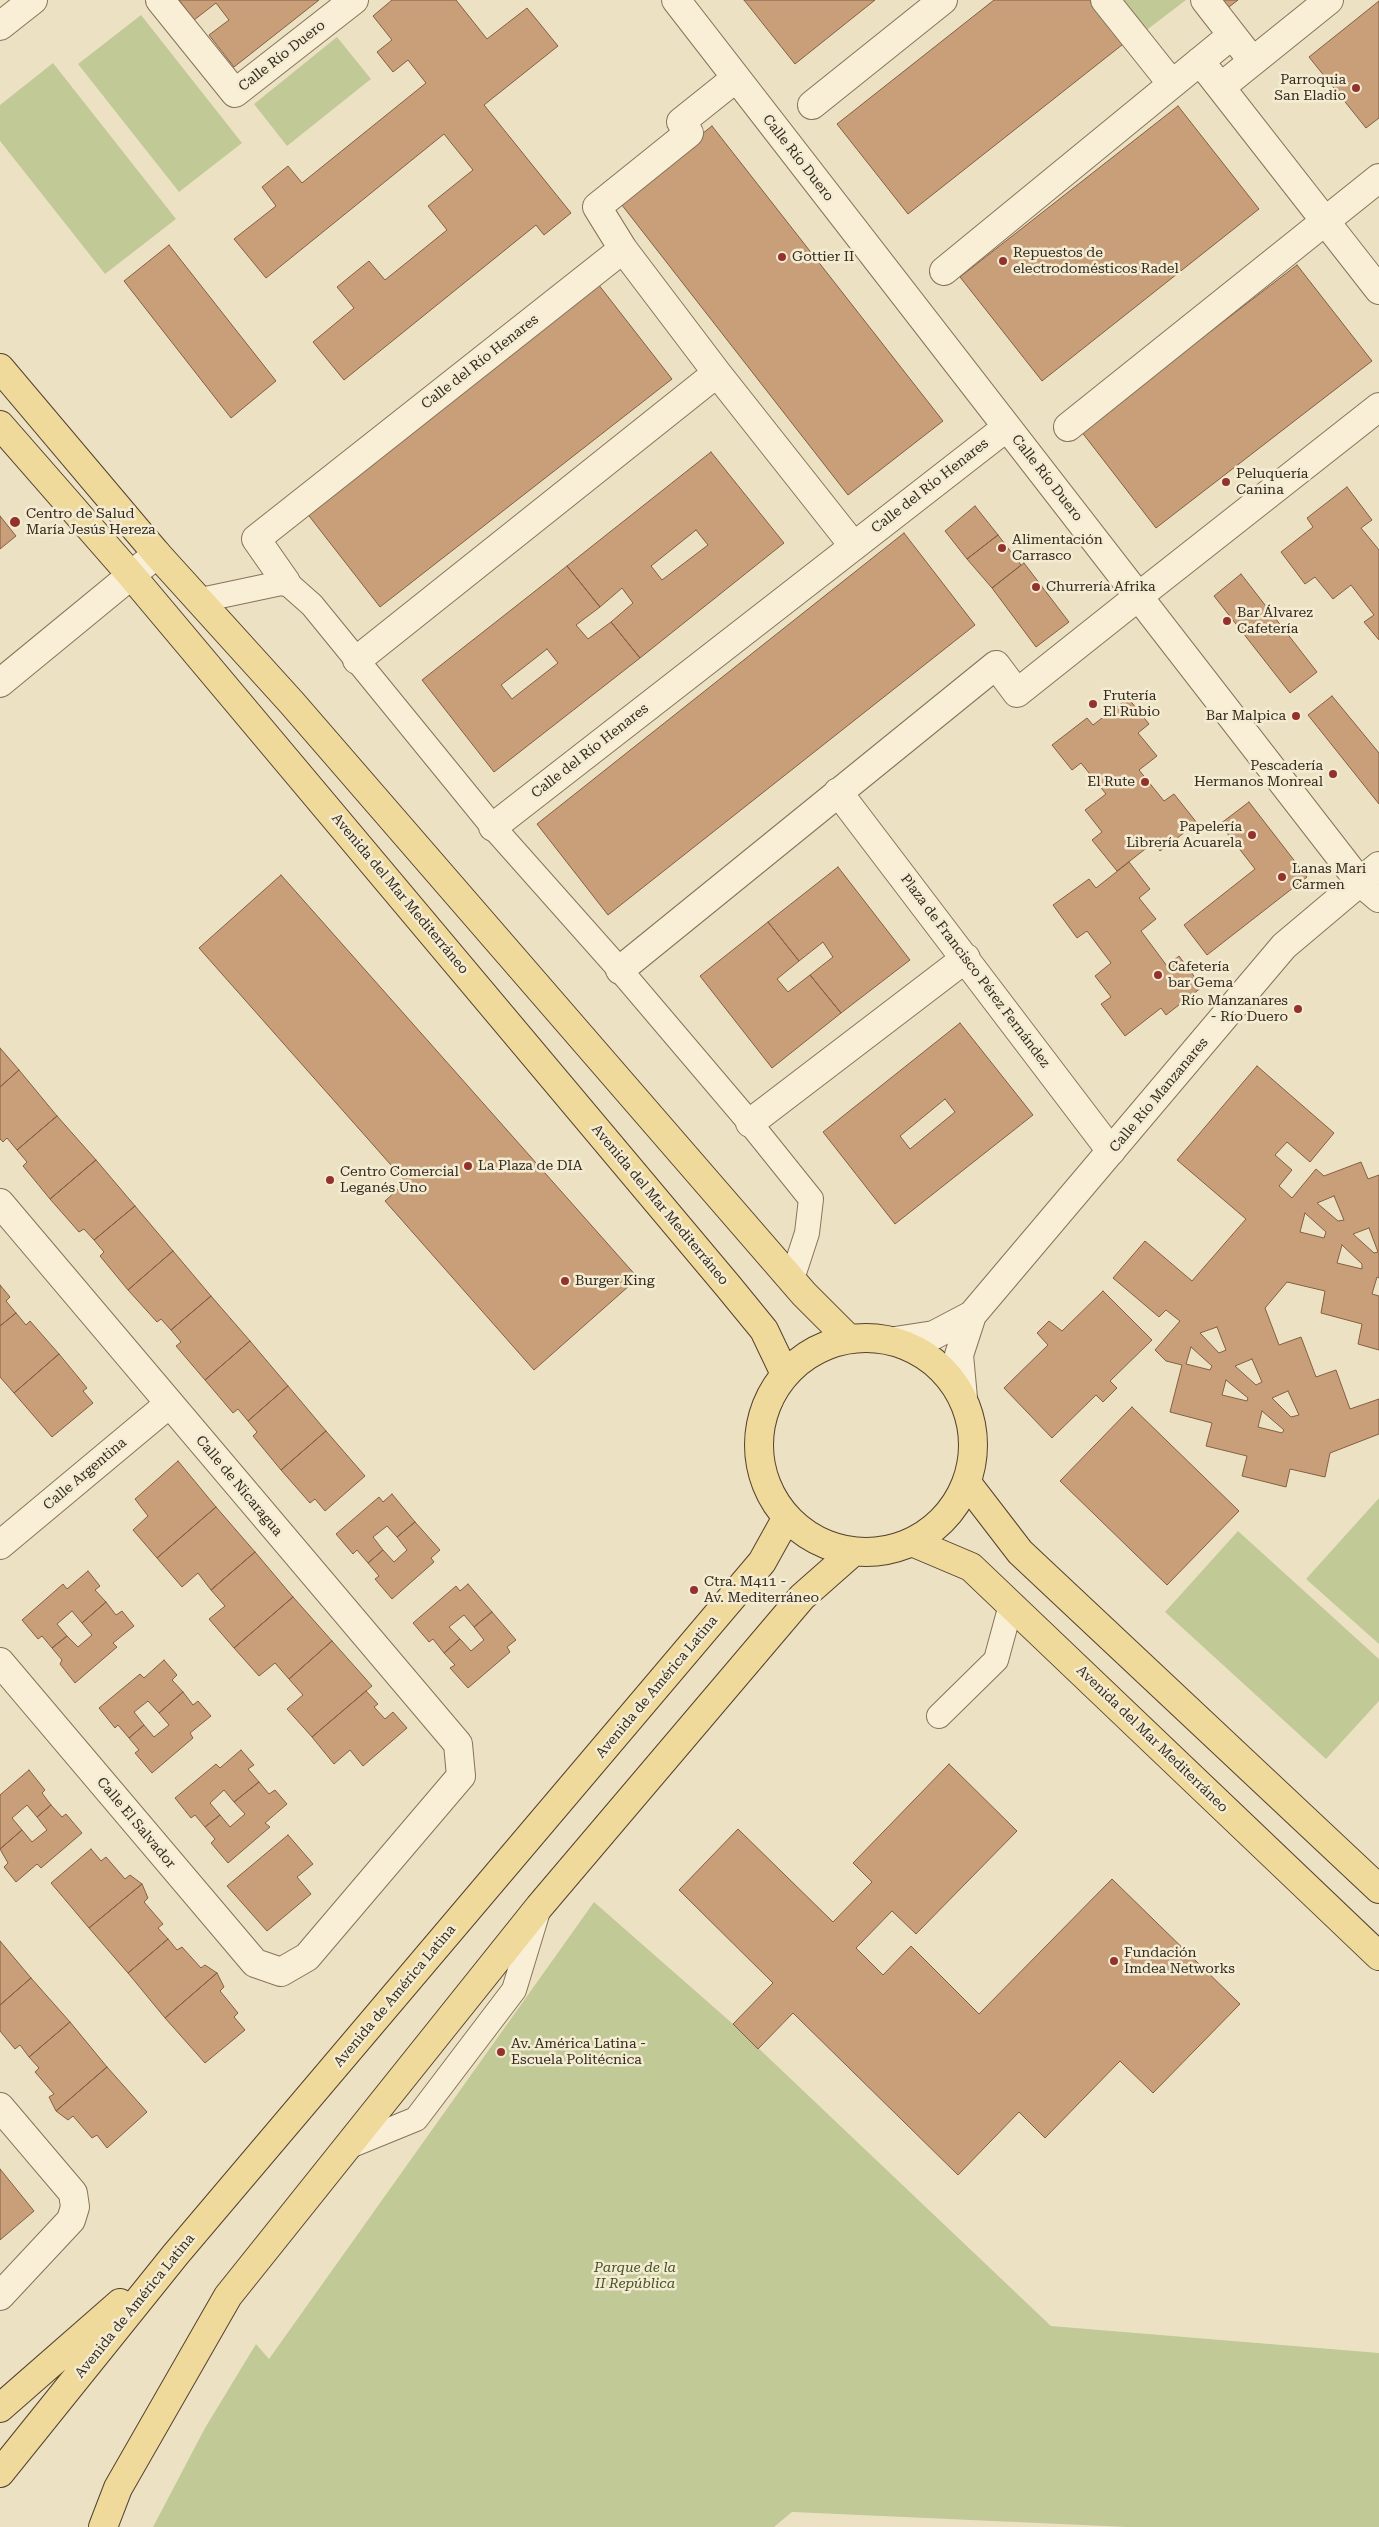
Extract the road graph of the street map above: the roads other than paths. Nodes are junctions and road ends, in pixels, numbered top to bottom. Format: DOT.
graph roads {
  1 [pos="33,0"];
  2 [pos="160,0"];
  3 [pos="354,0"];
  4 [pos="676,0"];
  5 [pos="943,0"];
  6 [pos="1105,0"];
  7 [pos="1205,0"];
  8 [pos="1329,0"];
  9 [pos="0,26"];
  10 [pos="1232,35"];
  11 [pos="1200,61"];
  12 [pos="1253,61"];
  13 [pos="736,78"];
  14 [pos="1172,84"];
  15 [pos="1221,87"];
  16 [pos="812,106"];
  17 [pos="1379,178"];
  18 [pos="1325,220"];
  19 [pos="623,249"];
  20 [pos="944,271"];
  21 [pos="1379,290"];
  22 [pos="0,368"];
  23 [pos="717,373"];
  24 [pos="1379,407"];
  25 [pos="0,425"];
  26 [pos="1007,426"];
  27 [pos="1068,427"];
  28 [pos="853,545"];
  29 [pos="158,554"];
  30 [pos="131,575"];
  31 [pos="286,582"];
  32 [pos="1138,596"];
  33 [pos="200,600"];
  34 [pos="357,660"];
  35 [pos="0,682"];
  36 [pos="838,792"];
  37 [pos="493,827"];
  38 [pos="1372,882"];
  39 [pos="966,958"];
  40 [pos="620,970"];
  41 [pos="750,1123"];
  42 [pos="1111,1151"];
  43 [pos="0,1204"];
  44 [pos="792,1279"];
  45 [pos="972,1315"];
  46 [pos="848,1338"];
  47 [pos="895,1341"];
  48 [pos="785,1374"];
  49 [pos="963,1398"];
  50 [pos="170,1404"];
  51 [pos="967,1483"];
  52 [pos="787,1517"];
  53 [pos="912,1542"];
  54 [pos="0,1545"];
  55 [pos="853,1552"];
  56 [pos="1011,1605"];
  57 [pos="0,1662"];
  58 [pos="939,1716"];
  59 [pos="1379,1889"];
  60 [pos="539,1907"];
  61 [pos="1379,1956"];
  62 [pos="281,1972"];
  63 [pos="0,2107"];
  64 [pos="346,2148"];
  65 [pos="176,2254"];
  66 [pos="0,2296"];
  67 [pos="0,2408"];
  68 [pos="0,2473"];
  69 [pos="103,2527"];
  1 -- 9 [label="street"];
  2 -- 3 [label="street, Calle Río Duero"];
  4 -- 13 [label="street, Calle Río Duero"];
  5 -- 16 [label="street"];
  6 -- 14 [label="street"];
  7 -- 10 [label="street"];
  8 -- 12 [label="street"];
  10 -- 11 [label="street"];
  10 -- 12 [label="street"];
  11 -- 14 [label="street"];
  11 -- 15 [label="street"];
  12 -- 15 [label="street"];
  13 -- 19 [label="street"];
  13 -- 26 [label="street, Calle Río Duero"];
  14 -- 20 [label="street"];
  15 -- 18 [label="street"];
  17 -- 18 [label="street"];
  18 -- 21 [label="street"];
  18 -- 27 [label="street"];
  19 -- 23 [label="street"];
  19 -- 31 [label="street, Calle del Río Henares"];
  22 -- 29 [label="main road"];
  23 -- 28 [label="street"];
  23 -- 34 [label="street"];
  24 -- 32 [label="street"];
  25 -- 30 [label="main road, Avenida del Mar Mediterráneo"];
  26 -- 28 [label="street, Calle del Río Henares"];
  26 -- 32 [label="street, Calle Río Duero"];
  28 -- 37 [label="street, Calle del Río Henares"];
  29 -- 30 [label="street"];
  29 -- 33 [label="main road"];
  30 -- 35 [label="street"];
  30 -- 48 [label="main road, Avenida del Mar Mediterráneo"];
  31 -- 33 [label="lane"];
  31 -- 34 [label="lane"];
  32 -- 36 [label="street"];
  32 -- 38 [label="street, Calle Río Duero"];
  33 -- 44 [label="main road"];
  34 -- 37 [label="lane"];
  36 -- 39 [label="street, Plaza de Francisco Pérez Fernández"];
  36 -- 40 [label="street"];
  37 -- 40 [label="lane"];
  38 -- 42 [label="street, Calle Río Manzanares"];
  39 -- 41 [label="street"];
  39 -- 42 [label="street, Plaza de Francisco Pérez Fernández"];
  40 -- 41 [label="lane"];
  41 -- 44 [label="lane"];
  42 -- 45 [label="street, Calle Río Manzanares"];
  43 -- 50 [label="street, Calle de Nicaragua"];
  44 -- 46 [label="main road"];
  45 -- 47 [label="street, Calle Río Manzanares"];
  45 -- 49 [label="street, Calle Río Manzanares"];
  46 -- 47 [label="main road"];
  46 -- 48 [label="main road"];
  47 -- 49 [label="main road"];
  48 -- 52 [label="main road"];
  49 -- 51 [label="main road"];
  50 -- 54 [label="street, Calle Argentina"];
  50 -- 62 [label="street, Calle de Nicaragua"];
  51 -- 53 [label="main road"];
  51 -- 59 [label="main road"];
  52 -- 55 [label="main road"];
  52 -- 65 [label="main road, Avenida de América Latina"];
  53 -- 55 [label="main road"];
  53 -- 56 [label="main road, Avenida del Mar Mediterráneo"];
  55 -- 60 [label="main road"];
  56 -- 58 [label="lane"];
  56 -- 61 [label="main road, Avenida del Mar Mediterráneo"];
  57 -- 62 [label="street, Calle El Salvador"];
  60 -- 64 [label="main road"];
  60 -- 64 [label="lane"];
  63 -- 66 [label="street"];
  64 -- 69 [label="main road"];
  65 -- 67 [label="main road"];
  65 -- 68 [label="main road, Avenida de América Latina"];
}
